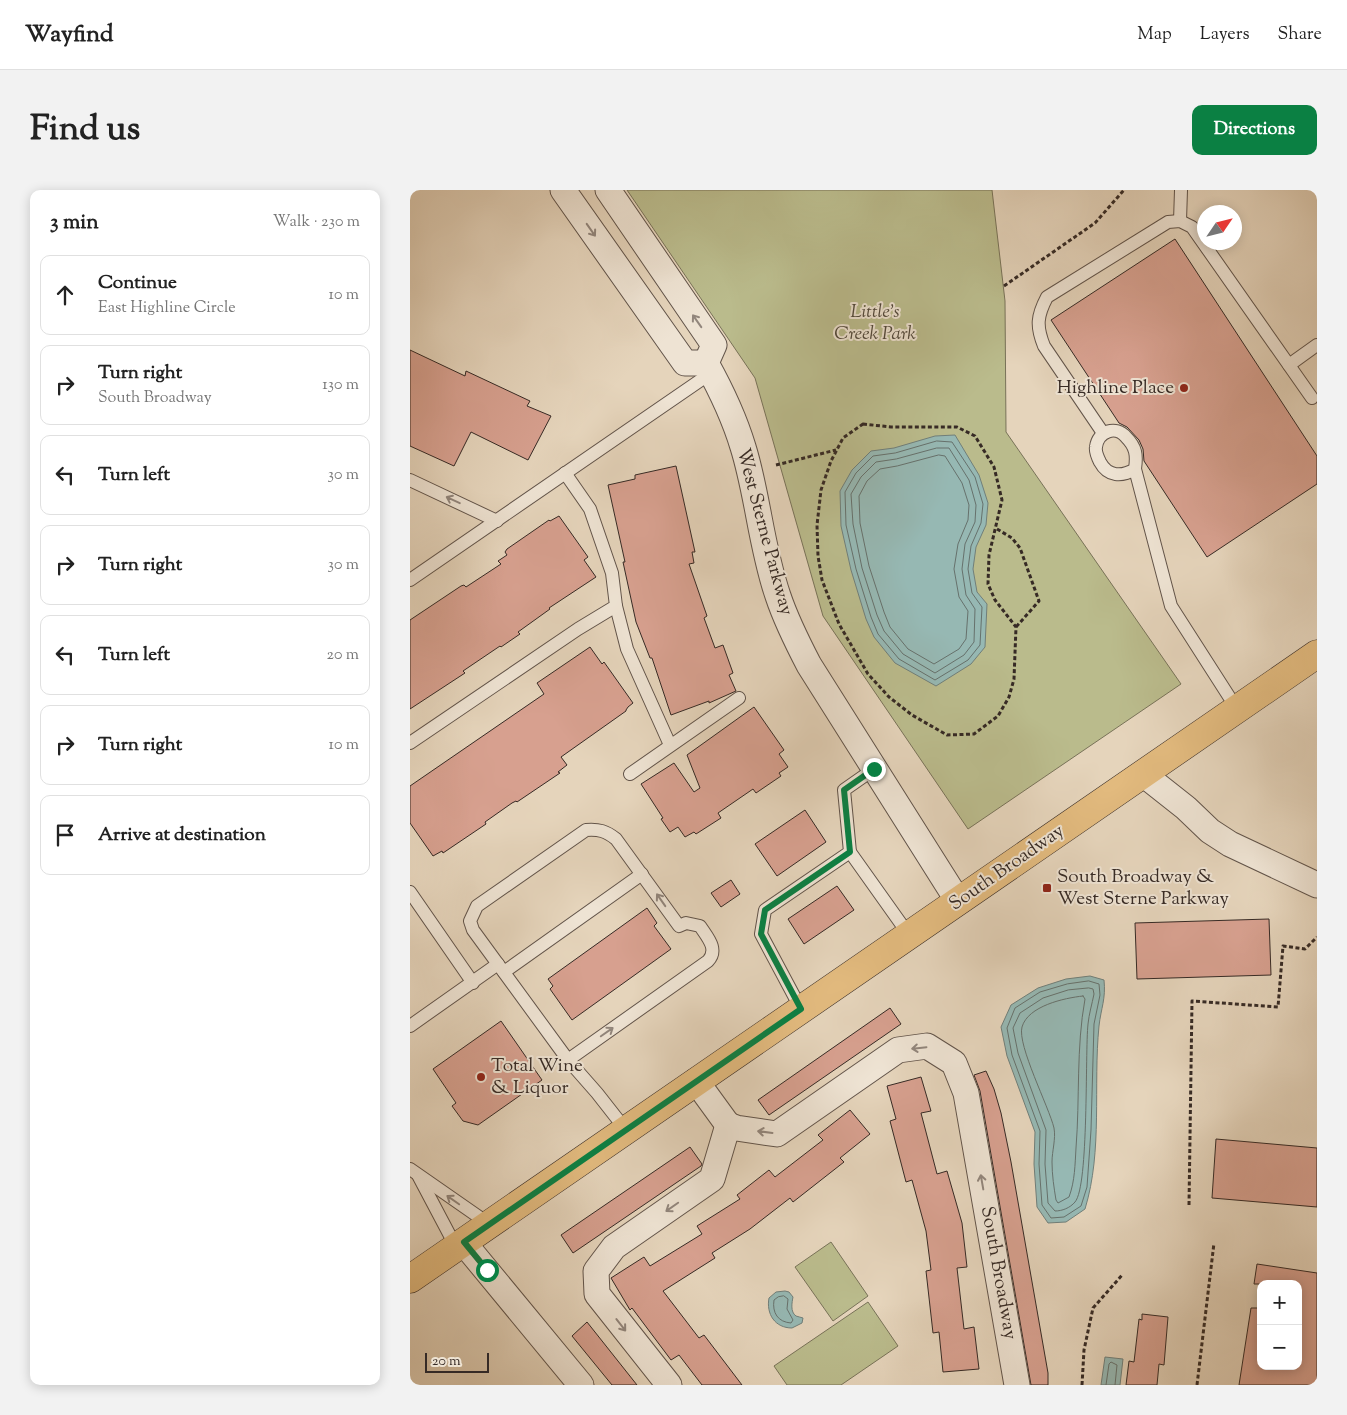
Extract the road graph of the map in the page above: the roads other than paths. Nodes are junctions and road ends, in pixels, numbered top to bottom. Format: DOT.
graph roads {
  1 [pos="563,190"];
  2 [pos="608,190"];
  3 [pos="1180,190"];
  4 [pos="1180,221"];
  5 [pos="1317,344"];
  6 [pos="1289,365"];
  7 [pos="708,368"];
  8 [pos="1312,398"];
  9 [pos="1103,433"];
  10 [pos="1135,468"];
  11 [pos="565,473"];
  12 [pos="410,480"];
  13 [pos="496,520"];
  14 [pos="410,580"];
  15 [pos="616,606"];
  16 [pos="1317,654"];
  17 [pos="739,698"];
  18 [pos="1237,709"];
  19 [pos="410,743"];
  20 [pos="670,745"];
  21 [pos="874,769"];
  22 [pos="630,774"];
  23 [pos="1143,774"];
  24 [pos="850,852"];
  25 [pos="642,874"];
  26 [pos="1317,886"];
  27 [pos="410,892"];
  28 [pos="958,901"];
  29 [pos="909,935"];
  30 [pos="501,968"];
  31 [pos="473,983"];
  32 [pos="801,1009"];
  33 [pos="410,1026"];
  34 [pos="568,1060"];
  35 [pos="696,1082"];
  36 [pos="728,1125"];
  37 [pos="626,1130"];
  38 [pos="414,1172"];
  39 [pos="489,1224"];
  40 [pos="460,1244"];
  41 [pos="410,1279"];
  42 [pos="581,1385"];
  43 [pos="669,1385"];
  44 [pos="1017,1385"];
  1 -- 7 [label="street, one-way"];
  7 -- 2 [label="street, one-way"];
  3 -- 4 [label="lane"];
  4 -- 6 [label="lane"];
  4 -- 9 [label="lane"];
  5 -- 6 [label="lane"];
  6 -- 8 [label="lane"];
  7 -- 11 [label="lane"];
  7 -- 21 [label="street, West Sterne Parkway"];
  9 -- 10 [label="lane"];
  9 -- 10 [label="lane"];
  10 -- 18 [label="lane"];
  11 -- 13 [label="lane"];
  11 -- 15 [label="lane"];
  13 -- 12 [label="lane, one-way"];
  13 -- 14 [label="lane"];
  15 -- 19 [label="lane"];
  15 -- 20 [label="lane"];
  16 -- 18 [label="main road, South Broadway"];
  17 -- 20 [label="lane"];
  18 -- 23 [label="main road, South Broadway"];
  20 -- 22 [label="lane"];
  21 -- 24 [label="lane"];
  21 -- 28 [label="street, West Sterne Parkway"];
  23 -- 26 [label="street"];
  23 -- 28 [label="main road, South Broadway"];
  24 -- 29 [label="lane"];
  24 -- 32 [label="lane"];
  25 -- 30 [label="lane"];
  25 -- 30 [label="lane"];
  34 -- 25 [label="lane, one-way"];
  27 -- 31 [label="lane"];
  28 -- 29 [label="main road, South Broadway"];
  29 -- 32 [label="main road, South Broadway"];
  30 -- 31 [label="lane"];
  30 -- 34 [label="lane"];
  31 -- 33 [label="lane"];
  32 -- 35 [label="main road, South Broadway"];
  34 -- 37 [label="lane"];
  35 -- 36 [label="street"];
  35 -- 37 [label="main road, South Broadway"];
  36 -- 43 [label="street, one-way"];
  44 -- 36 [label="street, South Broadway, one-way"];
  37 -- 39 [label="main road, South Broadway"];
  39 -- 38 [label="lane, one-way"];
  38 -- 40 [label="lane"];
  39 -- 40 [label="main road, South Broadway"];
  40 -- 41 [label="main road, South Broadway"];
  40 -- 42 [label="street"];
}
